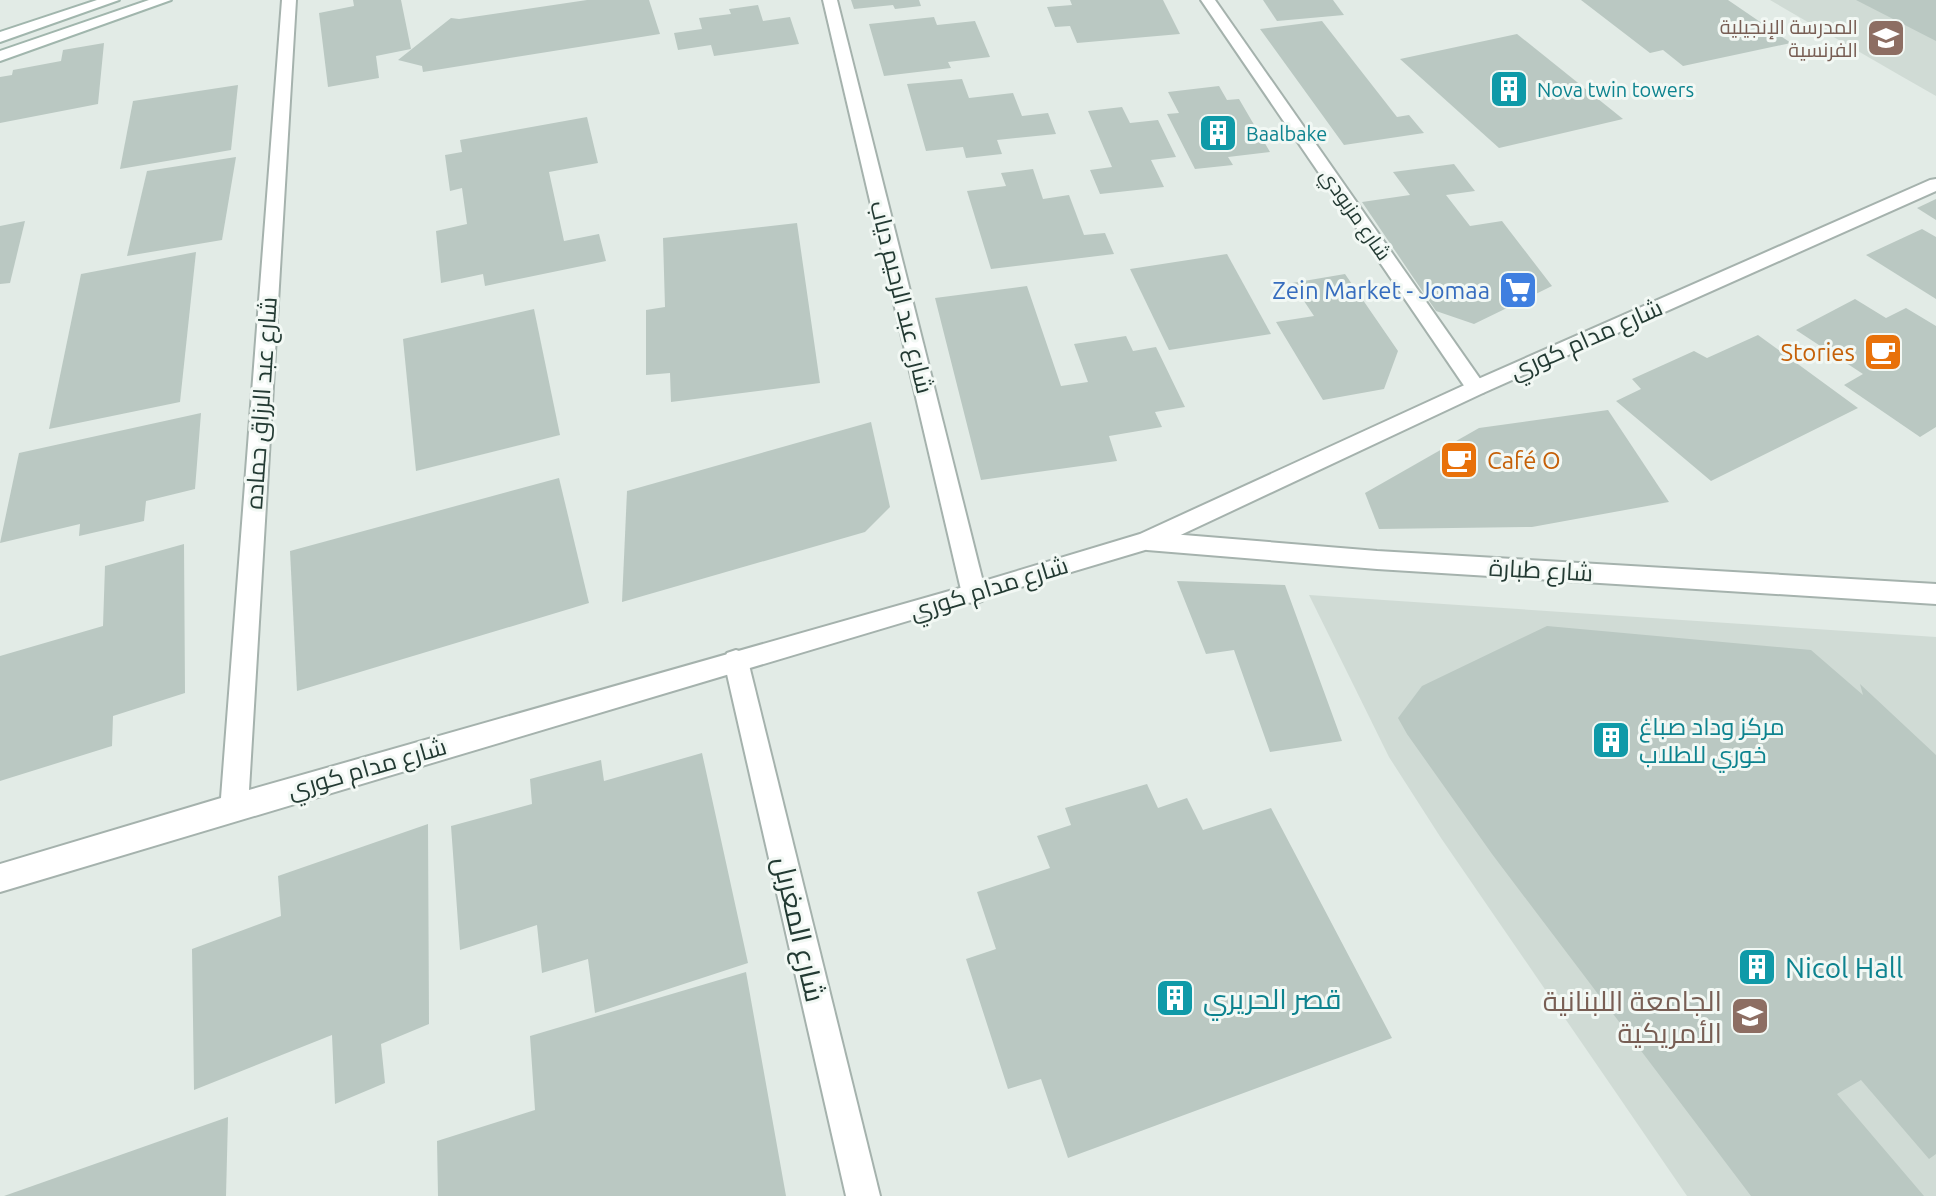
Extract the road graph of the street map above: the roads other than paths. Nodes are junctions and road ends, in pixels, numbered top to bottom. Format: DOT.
graph roads {
  1 [pos="112,0"];
  2 [pos="164,0"];
  3 [pos="289,0"];
  4 [pos="830,0"];
  5 [pos="1208,0"];
  6 [pos="0,37"];
  7 [pos="0,56"];
  8 [pos="1936,184"];
  9 [pos="1476,388"];
  10 [pos="1147,541"];
  11 [pos="974,594"];
  12 [pos="1936,594"];
  13 [pos="736,661"];
  14 [pos="234,807"];
  15 [pos="0,878"];
  16 [pos="863,1196"];
  1 -- 6 [label="street"];
  2 -- 7 [label="street"];
  3 -- 14 [label="street, شارع عبد الرزاق حماده"];
  4 -- 11 [label="street, شارع عبد الرحيم دياب"];
  5 -- 9 [label="street, شارع مزبودي"];
  8 -- 9 [label="street, شارع مدام كوري"];
  9 -- 10 [label="street, شارع مدام كوري"];
  10 -- 11 [label="street, شارع مدام كوري"];
  10 -- 12 [label="street, شارع طبارة"];
  11 -- 13 [label="street, شارع مدام كوري"];
  13 -- 14 [label="street, شارع مدام كوري"];
  13 -- 16 [label="street, شارع المغربل"];
  14 -- 15 [label="street, شارع مدام كوري"];
}
